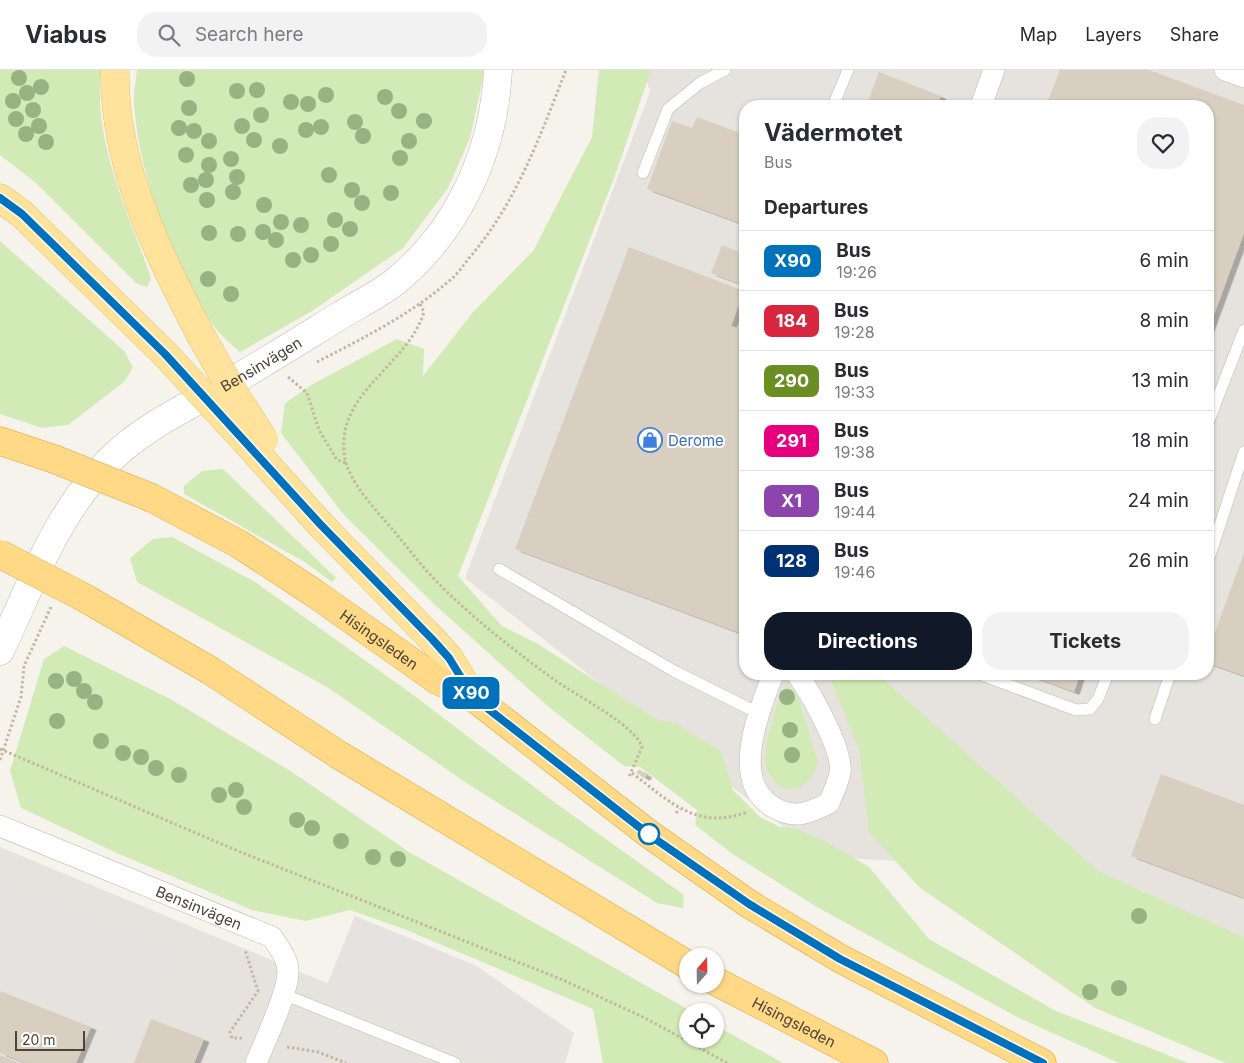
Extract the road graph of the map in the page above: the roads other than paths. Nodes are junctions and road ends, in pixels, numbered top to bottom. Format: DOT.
graph roads {
  1 [pos="115,70"];
  2 [pos="498,70"];
  3 [pos="725,70"];
  4 [pos="848,70"];
  5 [pos="994,70"];
  6 [pos="1225,70"];
  7 [pos="1244,77"];
  8 [pos="836,100"];
  9 [pos="983,100"];
  10 [pos="643,173"];
  11 [pos="0,198"];
  12 [pos="1244,330"];
  13 [pos="1214,408"];
  14 [pos="0,441"];
  15 [pos="258,447"];
  16 [pos="1244,452"];
  17 [pos="1214,543"];
  18 [pos="0,554"];
  19 [pos="499,569"];
  20 [pos="0,651"];
  21 [pos="771,680"];
  22 [pos="802,680"];
  23 [pos="995,680"];
  24 [pos="1106,680"];
  25 [pos="1168,680"];
  26 [pos="473,697"];
  27 [pos="758,712"];
  28 [pos="1155,719"];
  29 [pos="0,826"];
  30 [pos="679,960"];
  31 [pos="724,986"];
  32 [pos="283,994"];
  33 [pos="256,1063"];
  34 [pos="454,1063"];
  35 [pos="874,1063"];
  36 [pos="1042,1063"];
  1 -- 15 [label="main road, bridge"];
  2 -- 20 [label="street, Bensinvägen"];
  3 -- 10 [label="lane"];
  4 -- 8 [label="lane"];
  5 -- 9 [label="street"];
  6 -- 7 [label="street"];
  11 -- 15 [label="main road, bridge"];
  12 -- 13 [label="lane"];
  14 -- 26 [label="highway, Hisingsleden, bridge"];
  15 -- 26 [label="main road"];
  16 -- 17 [label="lane"];
  18 -- 30 [label="highway, bridge"];
  19 -- 27 [label="lane"];
  21 -- 27 [label="street"];
  22 -- 27 [label="street"];
  23 -- 24 [label="lane"];
  25 -- 28 [label="lane"];
  26 -- 36 [label="highway, Hisingsleden"];
  29 -- 32 [label="street, Bensinvägen"];
  31 -- 35 [label="highway, Hisingsleden"];
  32 -- 33 [label="street, Bensinvägen"];
  32 -- 34 [label="lane"];
}
